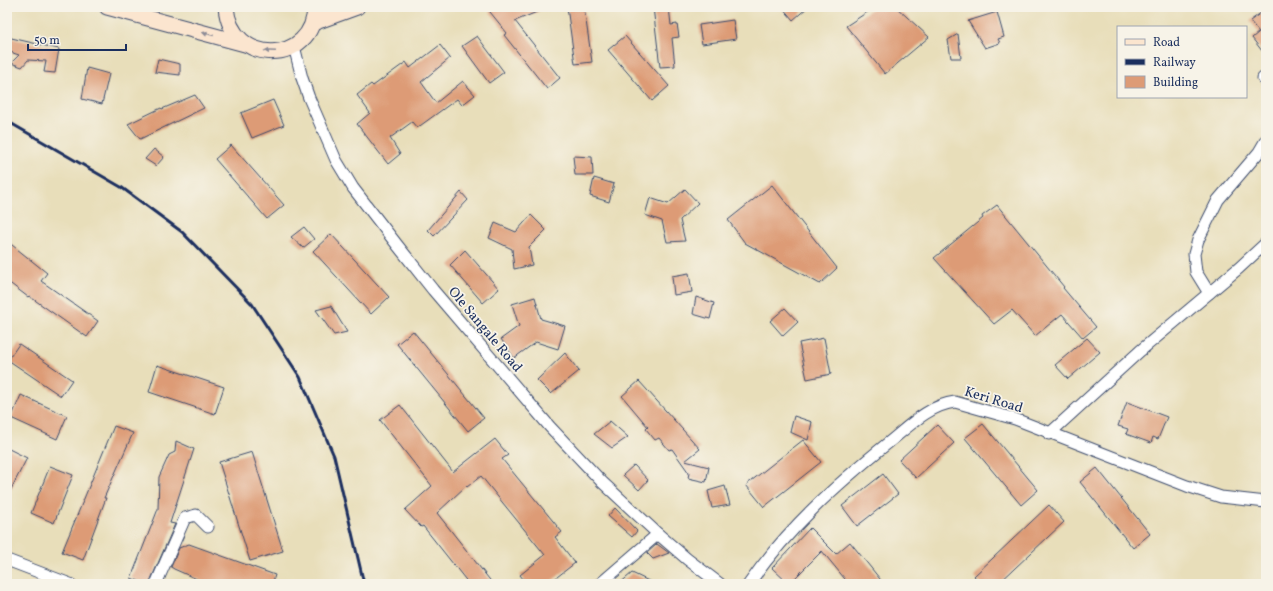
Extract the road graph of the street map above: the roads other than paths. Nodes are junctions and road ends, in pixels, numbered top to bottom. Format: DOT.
graph roads {
  1 [pos="107,7"];
  2 [pos="226,7"];
  3 [pos="315,7"];
  4 [pos="357,7"];
  5 [pos="313,23"];
  6 [pos="245,44"];
  7 [pos="294,46"];
  8 [pos="1266,140"];
  9 [pos="1266,243"];
  10 [pos="1209,293"];
  11 [pos="1049,434"];
  12 [pos="1266,502"];
  13 [pos="208,527"];
  14 [pos="658,534"];
  15 [pos="7,560"];
  16 [pos="70,584"];
  17 [pos="156,584"];
  18 [pos="600,584"];
  19 [pos="720,584"];
  20 [pos="749,584"];
  6 -- 1 [label="main road, one-way"];
  2 -- 6 [label="main road"];
  3 -- 5 [label="main road"];
  4 -- 5 [label="main road"];
  5 -- 7 [label="main road"];
  7 -- 6 [label="main road, one-way"];
  7 -- 14 [label="street, Ole Sangale Road"];
  8 -- 10 [label="street"];
  9 -- 10 [label="street"];
  10 -- 11 [label="street"];
  11 -- 12 [label="street, Keri Road"];
  11 -- 20 [label="street, Keri Road"];
  13 -- 17 [label="street"];
  14 -- 18 [label="street"];
  14 -- 19 [label="street, Ole Sangale Road"];
  15 -- 16 [label="street"];
}
